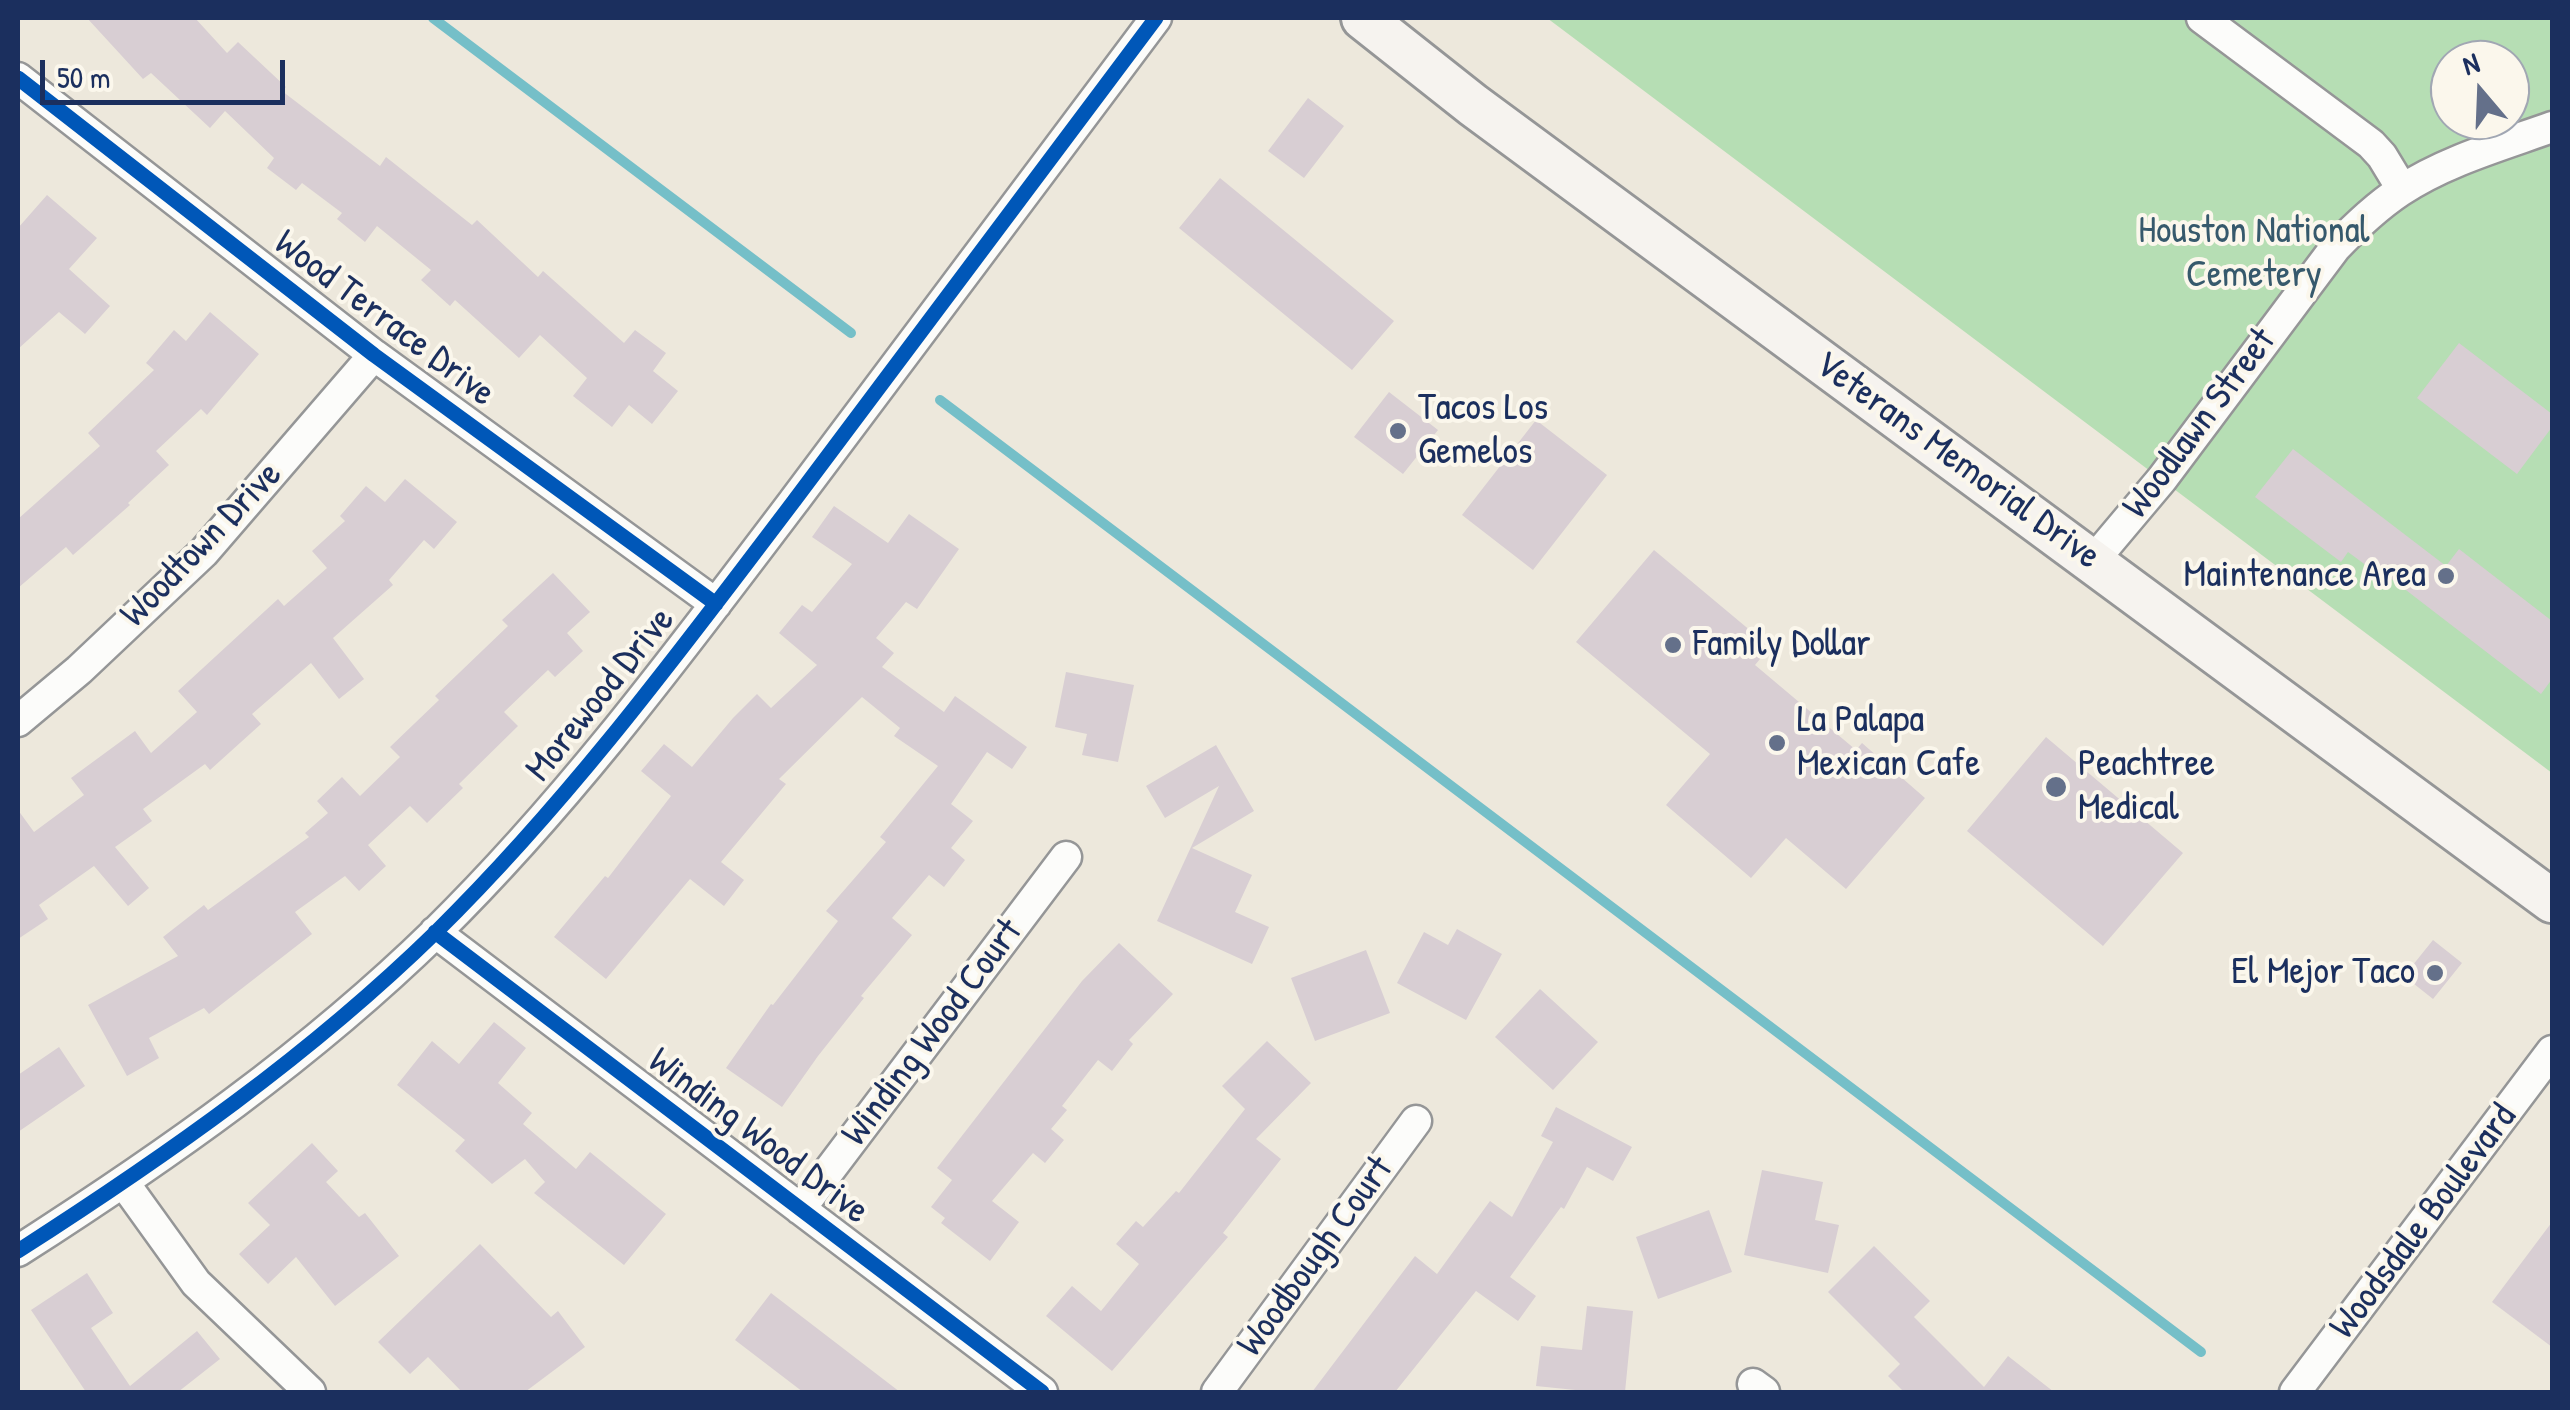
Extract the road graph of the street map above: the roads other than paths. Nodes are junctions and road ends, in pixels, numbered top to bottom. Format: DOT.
graph roads {
  1 [pos="1156,18"];
  2 [pos="1363,18"];
  3 [pos="2202,18"];
  4 [pos="20,86"];
  5 [pos="2552,127"];
  6 [pos="2402,189"];
  7 [pos="374,355"];
  8 [pos="2093,561"];
  9 [pos="716,604"];
  10 [pos="18,721"];
  11 [pos="1066,858"];
  12 [pos="2552,902"];
  13 [pos="435,932"];
  14 [pos="2552,1051"];
  15 [pos="1416,1122"];
  16 [pos="124,1183"];
  17 [pos="800,1209"];
  18 [pos="18,1252"];
  19 [pos="310,1392"];
  20 [pos="1042,1392"];
  21 [pos="1217,1392"];
  22 [pos="2295,1392"];
  1 -- 9 [label="street, Morewood Drive"];
  2 -- 8 [label="main road, Veterans Memorial Drive"];
  3 -- 6 [label="street"];
  4 -- 7 [label="street, Wood Terrace Drive"];
  5 -- 6 [label="street, Woodlawn Street"];
  6 -- 8 [label="street, Woodlawn Street"];
  7 -- 9 [label="street, Wood Terrace Drive"];
  7 -- 10 [label="street, Woodtown Drive"];
  8 -- 12 [label="main road, Veterans Memorial Drive"];
  9 -- 13 [label="street, Morewood Drive"];
  11 -- 17 [label="street, Winding Wood Court"];
  13 -- 16 [label="street, Morewood Drive"];
  13 -- 17 [label="street, Winding Wood Drive"];
  14 -- 22 [label="street, Woodsdale Boulevard"];
  15 -- 21 [label="street, Woodbough Court"];
  16 -- 18 [label="street, Morewood Drive"];
  16 -- 19 [label="street"];
  17 -- 20 [label="street, Winding Wood Drive"];
}
